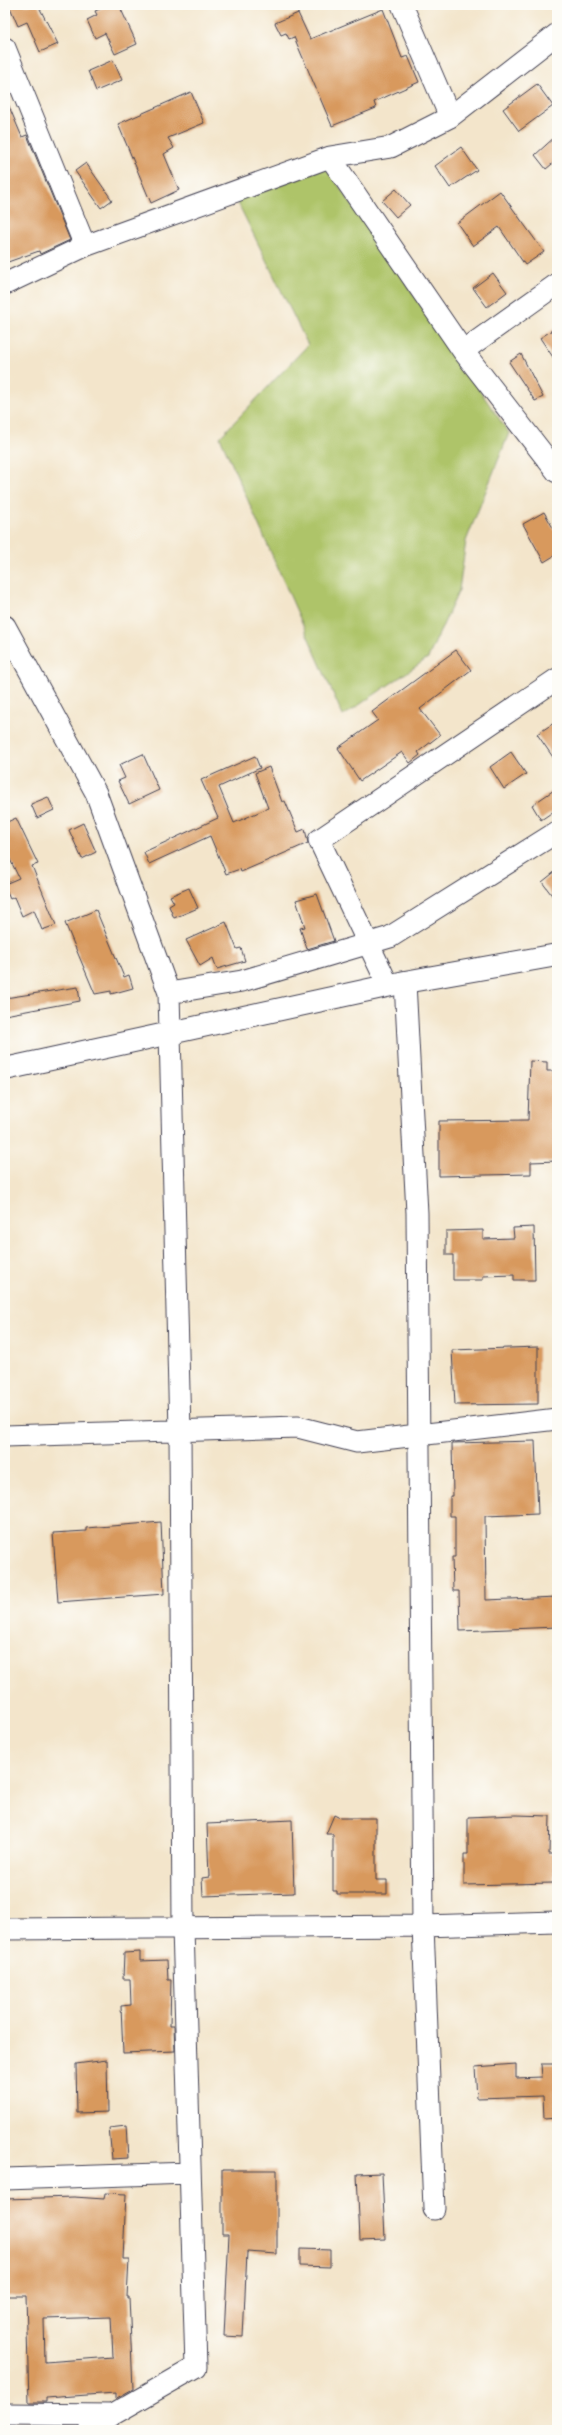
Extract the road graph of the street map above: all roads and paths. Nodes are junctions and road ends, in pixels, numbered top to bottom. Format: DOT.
graph roads {
  1 [pos="402,5"];
  2 [pos="557,34"];
  3 [pos="5,48"];
  4 [pos="10,73"];
  5 [pos="450,117"];
  6 [pos="330,157"];
  7 [pos="85,246"];
  8 [pos="5,284"];
  9 [pos="557,284"];
  10 [pos="463,351"];
  11 [pos="550,445"];
  12 [pos="557,472"];
  13 [pos="5,626"];
  14 [pos="557,679"];
  15 [pos="557,832"];
  16 [pos="369,943"];
  17 [pos="557,955"];
  18 [pos="397,984"];
  19 [pos="169,993"];
  20 [pos="170,1034"];
  21 [pos="5,1069"];
  22 [pos="557,1419"];
  23 [pos="180,1431"];
  24 [pos="420,1435"];
  25 [pos="5,1436"];
  26 [pos="557,1922"];
  27 [pos="423,1926"];
  28 [pos="183,1928"];
  29 [pos="5,1929"];
  30 [pos="190,2173"];
  31 [pos="5,2178"];
  32 [pos="434,2209"];
  33 [pos="5,2414"];
  34 [pos="112,2415"];
  35 [pos="90,2430"];
  1 -- 5 [label="street"];
  2 -- 5 [label="street"];
  3 -- 4 [label="street"];
  4 -- 7 [label="street"];
  5 -- 6 [label="street"];
  6 -- 7 [label="street"];
  6 -- 10 [label="street"];
  7 -- 8 [label="street"];
  9 -- 10 [label="street"];
  10 -- 11 [label="street"];
  11 -- 12 [label="street"];
  13 -- 19 [label="street"];
  14 -- 16 [label="street"];
  15 -- 16 [label="street"];
  16 -- 18 [label="street"];
  16 -- 19 [label="street"];
  17 -- 18 [label="main road"];
  18 -- 20 [label="main road"];
  18 -- 24 [label="street"];
  19 -- 20 [label="street"];
  20 -- 21 [label="main road"];
  20 -- 23 [label="street"];
  22 -- 24 [label="street"];
  23 -- 24 [label="street"];
  23 -- 25 [label="street"];
  23 -- 28 [label="street"];
  24 -- 27 [label="street"];
  26 -- 27 [label="street"];
  27 -- 28 [label="street"];
  27 -- 32 [label="street"];
  28 -- 29 [label="street"];
  28 -- 30 [label="street"];
  30 -- 31 [label="street"];
  30 -- 34 [label="street"];
  33 -- 34 [label="street"];
  34 -- 35 [label="street"];
}
